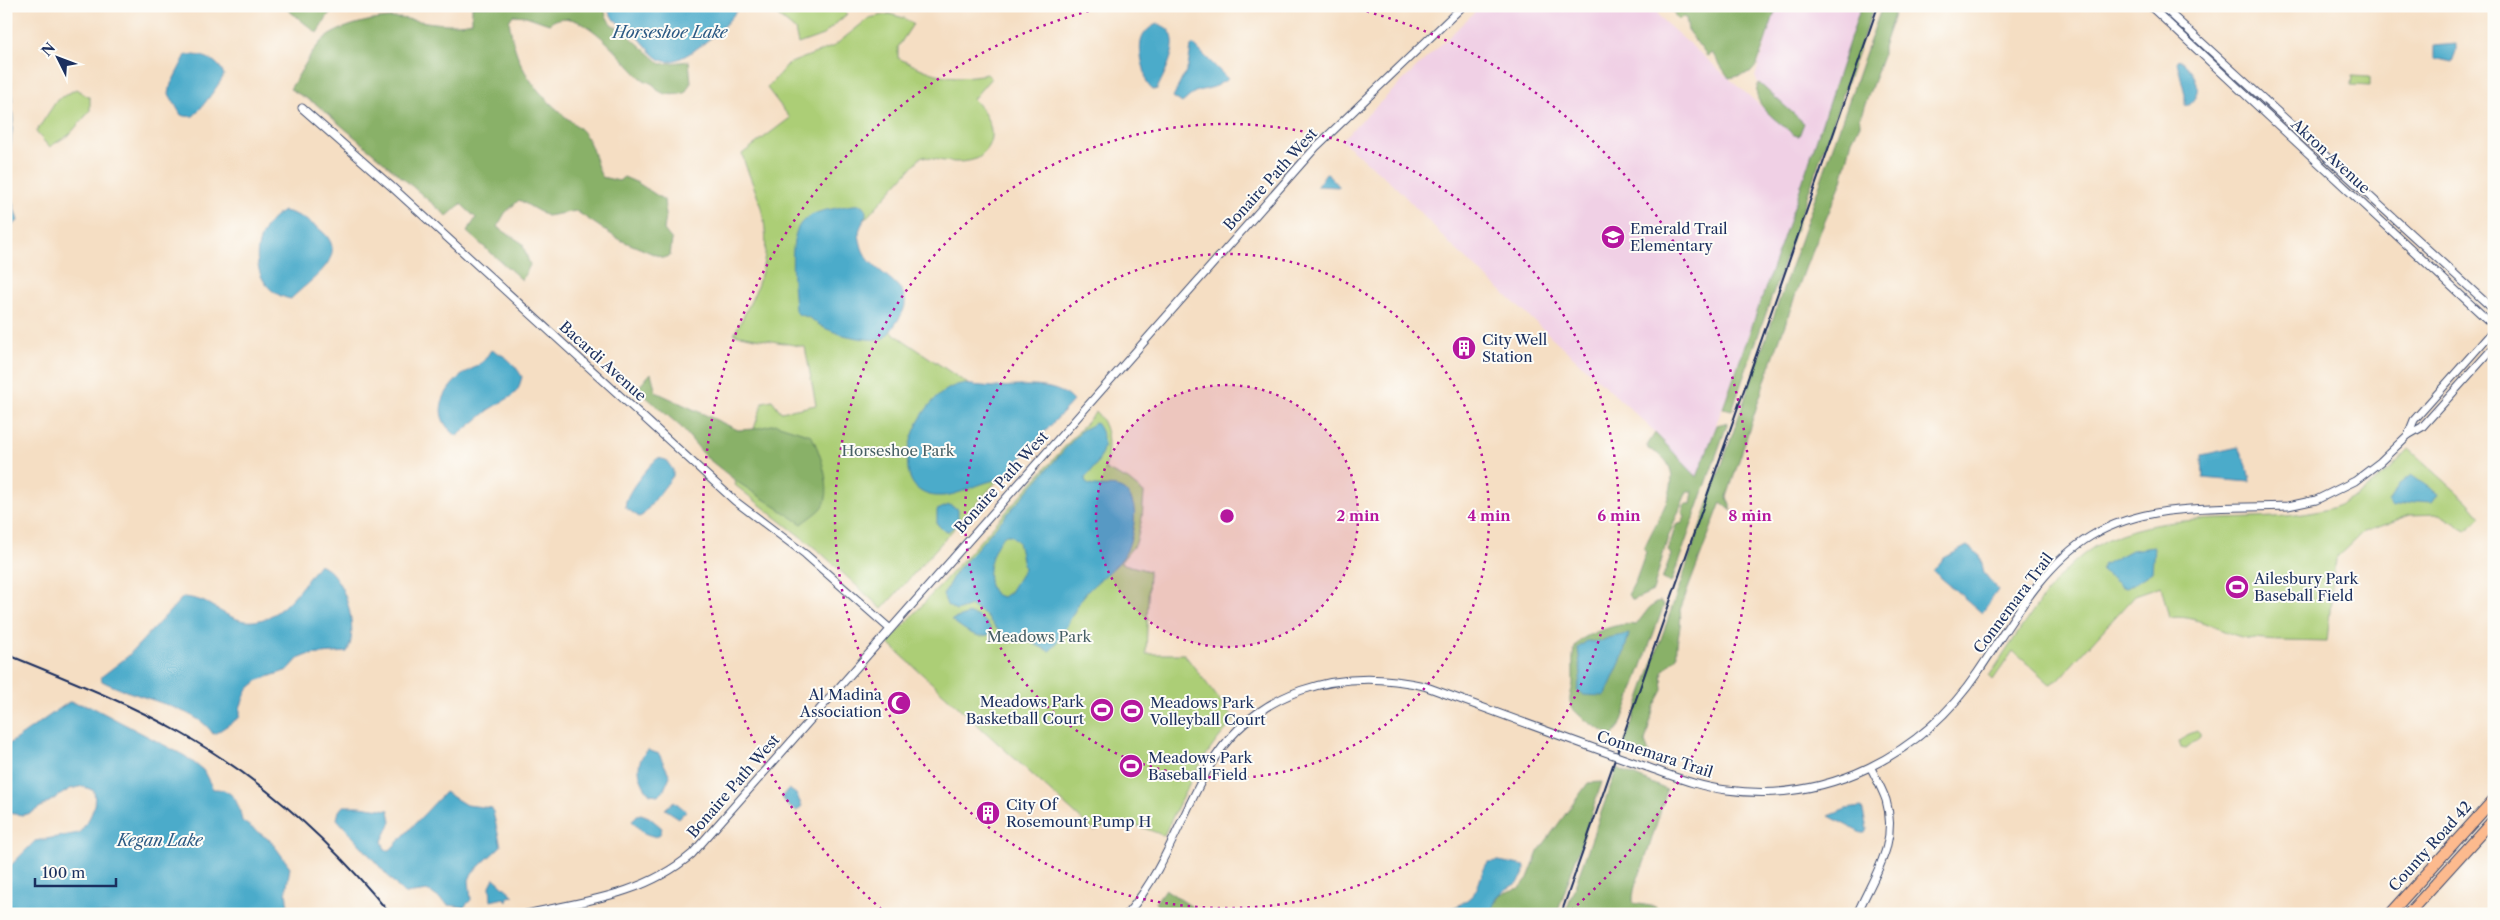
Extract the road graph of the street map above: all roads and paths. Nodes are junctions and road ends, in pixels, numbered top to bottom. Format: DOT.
graph roads {
  1 [pos="1463,6"];
  2 [pos="2150,6"];
  3 [pos="2162,6"];
  4 [pos="302,108"];
  5 [pos="2494,310"];
  6 [pos="2494,326"];
  7 [pos="2494,330"];
  8 [pos="2494,347"];
  9 [pos="2408,435"];
  10 [pos="888,628"];
  11 [pos="1871,768"];
  12 [pos="2494,799"];
  13 [pos="2494,809"];
  14 [pos="2494,819"];
  15 [pos="2453,864"];
  16 [pos="526,914"];
  17 [pos="1126,914"];
  18 [pos="1857,914"];
  19 [pos="2390,914"];
  20 [pos="2408,914"];
  1 -- 10 [label="street, Bonaire Path West"];
  2 -- 6 [label="street, Akron Avenue"];
  3 -- 5 [label="street, Akron Avenue"];
  4 -- 10 [label="street, Bacardi Avenue"];
  7 -- 9 [label="street, Connemara Trail"];
  8 -- 9 [label="street, Connemara Trail"];
  9 -- 11 [label="street, Connemara Trail"];
  10 -- 16 [label="street, Bonaire Path West"];
  11 -- 17 [label="street, Connemara Trail, bridge"];
  11 -- 18 [label="street"];
  12 -- 19 [label="highway, County Road 42"];
  13 -- 15 [label="highway"];
  14 -- 15 [label="highway, County Road 42"];
  15 -- 20 [label="highway, County Road 42"];
}
